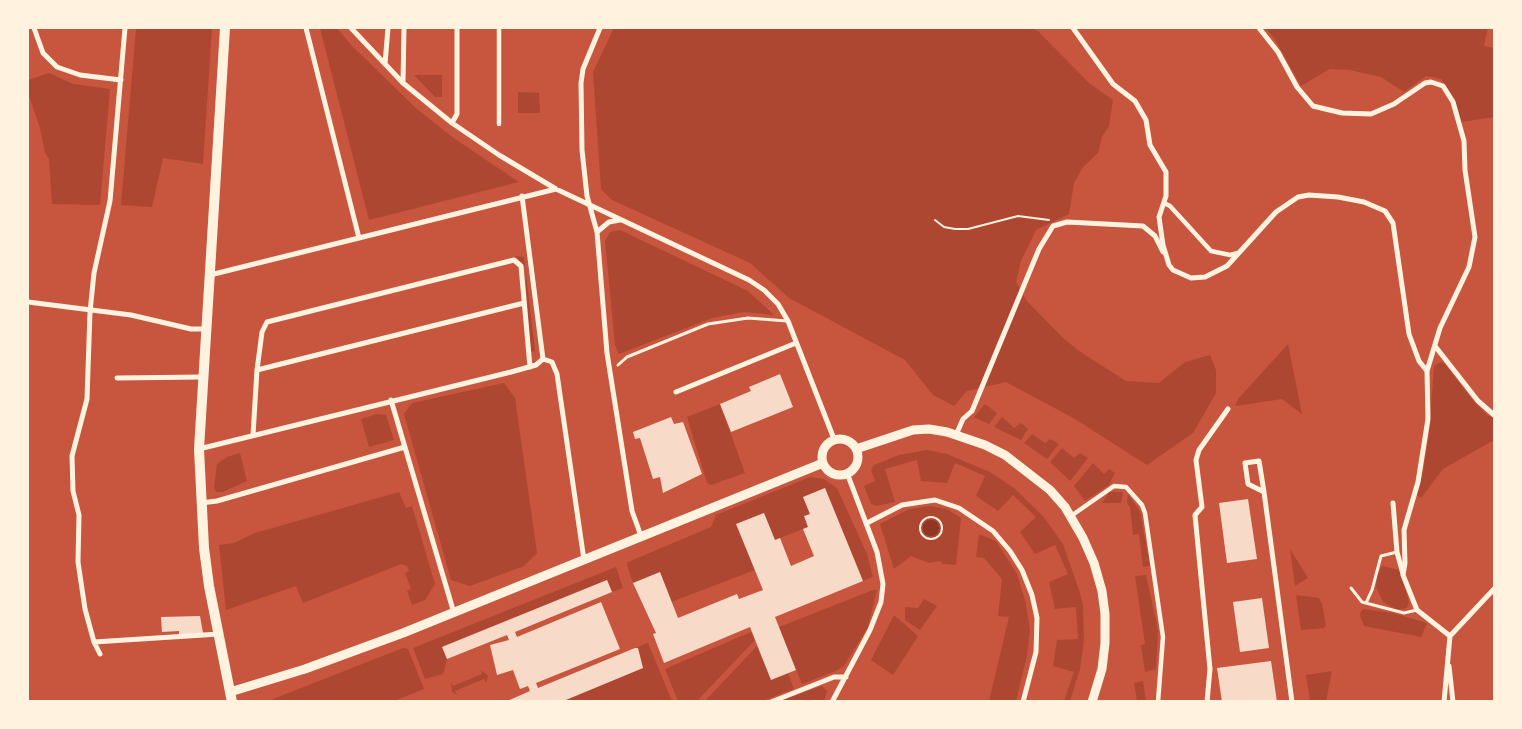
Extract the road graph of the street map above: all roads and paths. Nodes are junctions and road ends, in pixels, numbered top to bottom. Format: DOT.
graph roads {
  1 [pos="34,28"];
  2 [pos="125,28"];
  3 [pos="226,28"];
  4 [pos="306,28"];
  5 [pos="352,28"];
  6 [pos="388,28"];
  7 [pos="404,28"];
  8 [pos="457,28"];
  9 [pos="499,28"];
  10 [pos="600,28"];
  11 [pos="1073,28"];
  12 [pos="1260,28"];
  13 [pos="385,64"];
  14 [pos="121,80"];
  15 [pos="403,82"];
  16 [pos="452,123"];
  17 [pos="499,124"];
  18 [pos="556,189"];
  19 [pos="522,196"];
  20 [pos="1164,203"];
  21 [pos="591,206"];
  22 [pos="620,220"];
  23 [pos="935,220"];
  24 [pos="1059,223"];
  25 [pos="597,232"];
  26 [pos="359,238"];
  27 [pos="1165,253"];
  28 [pos="1238,253"];
  29 [pos="210,275"];
  30 [pos="28,302"];
  31 [pos="524,303"];
  32 [pos="90,312"];
  33 [pos="788,321"];
  34 [pos="206,330"];
  35 [pos="796,343"];
  36 [pos="1435,346"];
  37 [pos="543,359"];
  38 [pos="618,365"];
  39 [pos="530,366"];
  40 [pos="256,370"];
  41 [pos="1426,371"];
  42 [pos="202,377"];
  43 [pos="118,378"];
  44 [pos="676,392"];
  45 [pos="391,400"];
  46 [pos="1228,408"];
  47 [pos="1494,415"];
  48 [pos="253,435"];
  49 [pos="956,435"];
  50 [pos="834,440"];
  51 [pos="405,447"];
  52 [pos="199,449"];
  53 [pos="856,449"];
  54 [pos="823,463"];
  55 [pos="847,473"];
  56 [pos="1264,492"];
  57 [pos="1392,503"];
  58 [pos="201,504"];
  59 [pos="1071,516"];
  60 [pos="928,518"];
  61 [pos="867,523"];
  62 [pos="641,536"];
  63 [pos="1397,552"];
  64 [pos="584,560"];
  65 [pos="1403,575"];
  66 [pos="1351,588"];
  67 [pos="1494,589"];
  68 [pos="1366,603"];
  69 [pos="1418,610"];
  70 [pos="454,612"];
  71 [pos="220,634"];
  72 [pos="1450,636"];
  73 [pos="94,642"];
  74 [pos="100,654"];
  75 [pos="1448,655"];
  76 [pos="846,677"];
  77 [pos="231,697"];
  78 [pos="771,702"];
  79 [pos="832,702"];
  80 [pos="1023,702"];
  81 [pos="1092,702"];
  82 [pos="1158,702"];
  83 [pos="1207,702"];
  84 [pos="1292,702"];
  85 [pos="1444,702"];
  86 [pos="1453,702"];
  1 -- 14 [label="street"];
  2 -- 14 [label="street"];
  3 -- 29 [label="main road"];
  4 -- 26 [label="street"];
  5 -- 13 [label="street"];
  6 -- 13 [label="street"];
  7 -- 15 [label="street"];
  8 -- 16 [label="street"];
  9 -- 17 [label="street"];
  10 -- 21 [label="street"];
  11 -- 20 [label="street"];
  12 -- 36 [label="street"];
  13 -- 15 [label="street"];
  14 -- 32 [label="street"];
  15 -- 16 [label="street"];
  16 -- 18 [label="street"];
  18 -- 19 [label="street"];
  18 -- 21 [label="street"];
  19 -- 26 [label="street"];
  19 -- 37 [label="street"];
  20 -- 27 [label="street"];
  20 -- 28 [label="street"];
  21 -- 22 [label="street"];
  21 -- 25 [label="street"];
  22 -- 25 [label="street"];
  22 -- 33 [label="street"];
  23 -- 24 [label="path"];
  24 -- 27 [label="street"];
  24 -- 49 [label="street"];
  25 -- 62 [label="street"];
  26 -- 29 [label="street"];
  27 -- 28 [label="street"];
  28 -- 41 [label="street"];
  29 -- 34 [label="main road"];
  30 -- 32 [label="street"];
  31 -- 39 [label="street"];
  31 -- 40 [label="street"];
  31 -- 40 [label="street"];
  32 -- 34 [label="street"];
  32 -- 73 [label="street"];
  33 -- 35 [label="street"];
  33 -- 38 [label="lane"];
  34 -- 42 [label="main road"];
  35 -- 44 [label="street"];
  35 -- 50 [label="street"];
  36 -- 41 [label="street"];
  36 -- 47 [label="street"];
  37 -- 39 [label="street"];
  37 -- 64 [label="street"];
  39 -- 45 [label="street"];
  40 -- 48 [label="street"];
  41 -- 65 [label="street"];
  42 -- 43 [label="street"];
  42 -- 52 [label="main road"];
  45 -- 48 [label="street"];
  45 -- 51 [label="street"];
  46 -- 83 [label="street"];
  48 -- 52 [label="street"];
  49 -- 53 [label="street"];
  49 -- 59 [label="street"];
  50 -- 53 [label="street"];
  50 -- 54 [label="street"];
  51 -- 58 [label="street"];
  51 -- 70 [label="street"];
  52 -- 58 [label="main road"];
  53 -- 55 [label="street"];
  54 -- 55 [label="street"];
  54 -- 62 [label="street"];
  55 -- 61 [label="street"];
  56 -- 56 [label="street"];
  56 -- 84 [label="street"];
  57 -- 63 [label="street"];
  58 -- 71 [label="main road"];
  59 -- 81 [label="street"];
  59 -- 82 [label="street"];
  60 -- 60 [label="path"];
  61 -- 76 [label="street"];
  61 -- 80 [label="street"];
  62 -- 64 [label="street"];
  63 -- 65 [label="street"];
  63 -- 68 [label="lane"];
  64 -- 70 [label="street"];
  65 -- 69 [label="street"];
  66 -- 68 [label="lane"];
  67 -- 72 [label="street"];
  68 -- 69 [label="lane"];
  69 -- 72 [label="street"];
  70 -- 77 [label="street"];
  71 -- 73 [label="street"];
  71 -- 77 [label="main road"];
  72 -- 75 [label="street"];
  73 -- 74 [label="street"];
  75 -- 85 [label="street"];
  75 -- 86 [label="street"];
  76 -- 78 [label="street"];
  76 -- 79 [label="street"];
}
